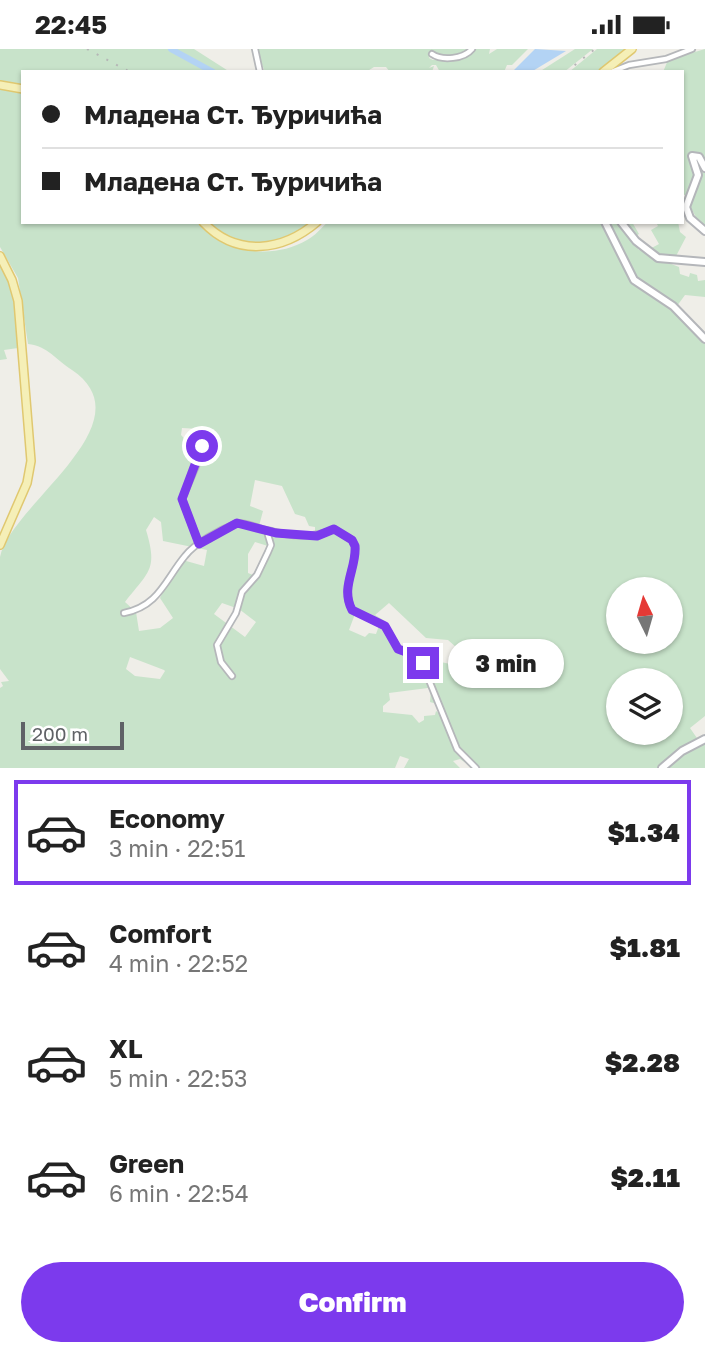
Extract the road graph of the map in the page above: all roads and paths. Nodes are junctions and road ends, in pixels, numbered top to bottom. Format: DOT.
graph roads {
  1 [pos="255,49"];
  2 [pos="472,49"];
  3 [pos="632,49"];
  4 [pos="692,49"];
  5 [pos="432,54"];
  6 [pos="260,70"];
  7 [pos="606,70"];
  8 [pos="616,70"];
  9 [pos="0,85"];
  10 [pos="21,89"];
  11 [pos="705,168"];
  12 [pos="207,224"];
  13 [pos="314,224"];
  14 [pos="606,224"];
  15 [pos="623,224"];
  16 [pos="705,231"];
  17 [pos="0,257"];
  18 [pos="705,262"];
  19 [pos="705,339"];
  20 [pos="199,436"];
  21 [pos="271,531"];
  22 [pos="199,544"];
  23 [pos="0,545"];
  24 [pos="124,613"];
  25 [pos="232,676"];
  26 [pos="705,739"];
  27 [pos="476,768"];
  28 [pos="662,768"];
  1 -- 6 [label="street"];
  2 -- 5 [label="street"];
  3 -- 7 [label="main road"];
  4 -- 8 [label="street"];
  9 -- 10 [label="main road"];
  11 -- 16 [label="street"];
  12 -- 13 [label="main road"];
  14 -- 19 [label="street"];
  15 -- 18 [label="street"];
  17 -- 23 [label="main road"];
  20 -- 22 [label="street"];
  21 -- 22 [label="street"];
  21 -- 25 [label="street"];
  21 -- 27 [label="street"];
  22 -- 24 [label="street"];
  26 -- 28 [label="street"];
}
